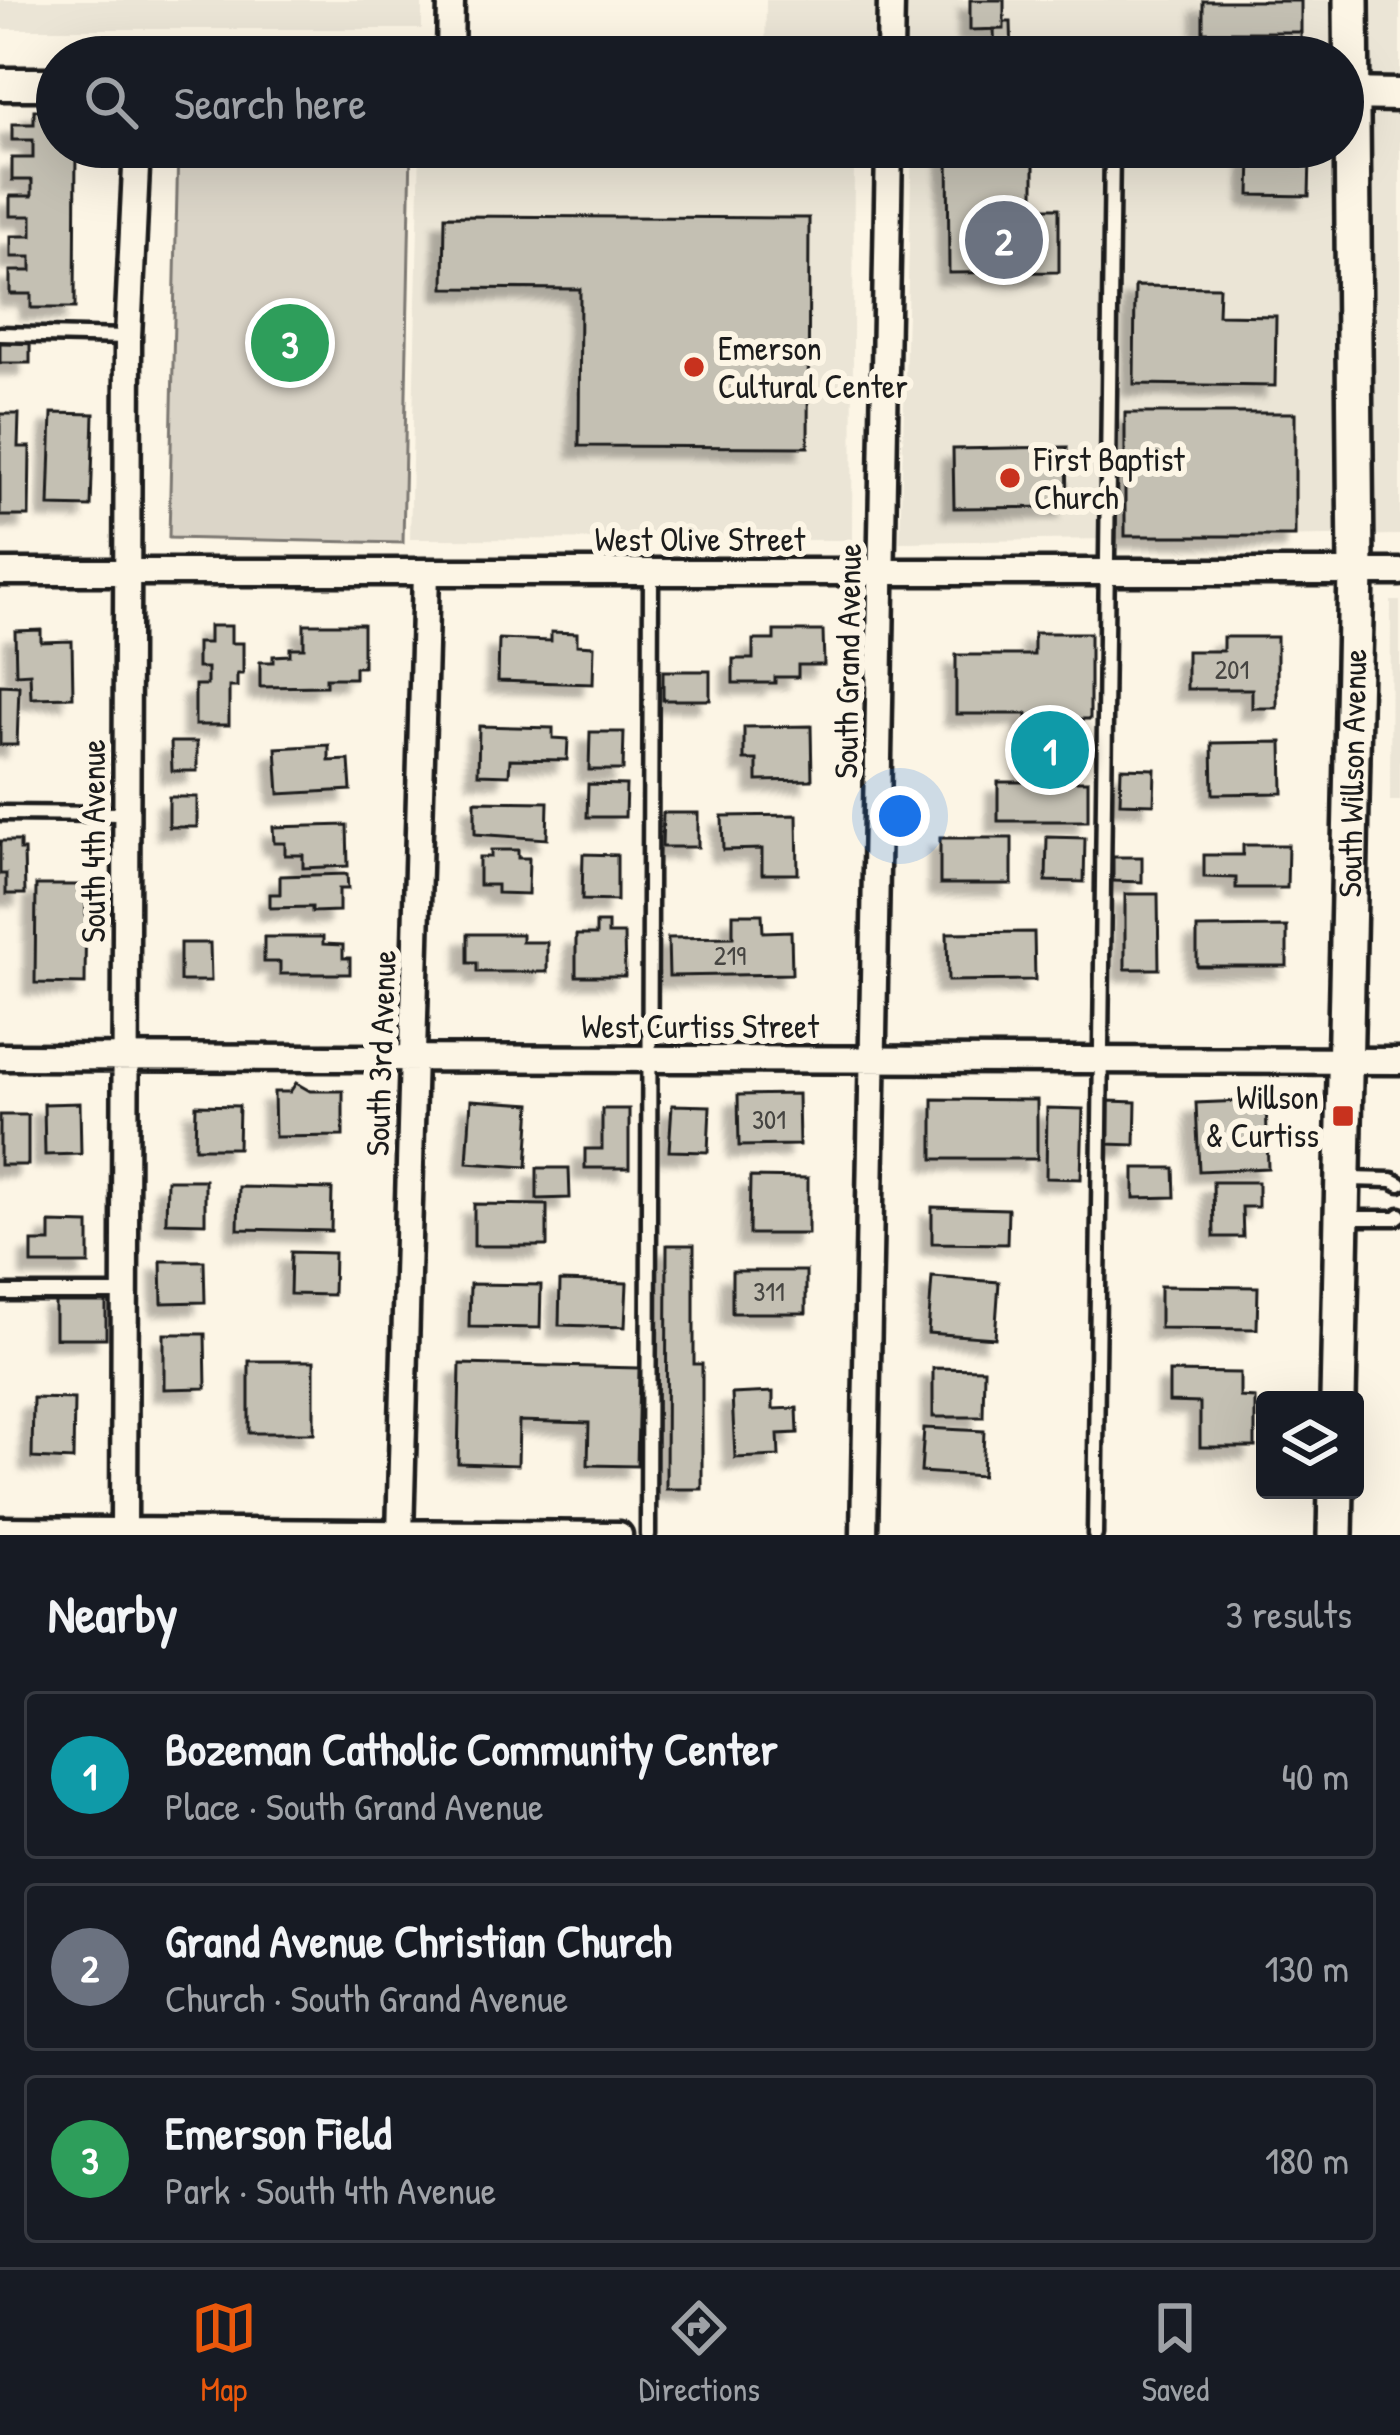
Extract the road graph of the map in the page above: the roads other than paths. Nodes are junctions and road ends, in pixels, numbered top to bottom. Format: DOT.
graph roads {
  1 [pos="451,0"];
  2 [pos="891,0"];
  3 [pos="1351,0"];
  4 [pos="450,36"];
  5 [pos="890,36"];
  6 [pos="1350,36"];
  7 [pos="0,84"];
  8 [pos="36,84"];
  9 [pos="1364,94"];
  10 [pos="1400,94"];
  11 [pos="136,168"];
  12 [pos="889,168"];
  13 [pos="1112,168"];
  14 [pos="1349,168"];
  15 [pos="0,334"];
  16 [pos="128,337"];
  17 [pos="0,572"];
  18 [pos="129,572"];
  19 [pos="426,572"];
  20 [pos="650,572"];
  21 [pos="880,572"];
  22 [pos="1105,572"];
  23 [pos="1356,572"];
  24 [pos="1400,572"];
  25 [pos="0,813"];
  26 [pos="125,814"];
  27 [pos="0,1057"];
  28 [pos="125,1058"];
  29 [pos="413,1058"];
  30 [pos="646,1059"];
  31 [pos="875,1059"];
  32 [pos="1103,1060"];
  33 [pos="1344,1061"];
  34 [pos="1400,1061"];
  35 [pos="1342,1179"];
  36 [pos="1400,1184"];
  37 [pos="1400,1215"];
  38 [pos="1341,1218"];
  39 [pos="0,1293"];
  40 [pos="125,1293"];
  41 [pos="1338,1391"];
  42 [pos="1336,1499"];
  43 [pos="0,1530"];
  44 [pos="124,1533"];
  45 [pos="400,1534"];
  46 [pos="619,1535"];
  47 [pos="648,1535"];
  48 [pos="864,1535"];
  49 [pos="1095,1535"];
  50 [pos="1335,1535"];
  1 -- 4 [label="street"];
  2 -- 5 [label="street"];
  3 -- 6 [label="main road, South Willson Avenue"];
  7 -- 8 [label="street"];
  9 -- 10 [label="street"];
  11 -- 16 [label="street, South 4th Avenue"];
  12 -- 21 [label="street, South Grand Avenue"];
  13 -- 22 [label="lane"];
  14 -- 23 [label="main road, South Willson Avenue"];
  15 -- 16 [label="lane"];
  16 -- 18 [label="street, South 4th Avenue"];
  17 -- 18 [label="street, West Olive Street"];
  18 -- 19 [label="street, West Olive Street"];
  18 -- 26 [label="street, South 4th Avenue"];
  19 -- 20 [label="street, West Olive Street"];
  19 -- 29 [label="street, South 3rd Avenue"];
  20 -- 21 [label="street, West Olive Street"];
  20 -- 30 [label="lane"];
  21 -- 22 [label="street, West Olive Street"];
  21 -- 31 [label="street, South Grand Avenue"];
  22 -- 23 [label="street, West Olive Street"];
  22 -- 32 [label="lane"];
  23 -- 24 [label="street, West Olive Street"];
  23 -- 33 [label="main road, South Willson Avenue"];
  25 -- 26 [label="lane"];
  26 -- 28 [label="street, South 4th Avenue"];
  27 -- 28 [label="street, West Curtiss Street"];
  28 -- 29 [label="street, West Curtiss Street"];
  28 -- 40 [label="street, South 4th Avenue"];
  29 -- 30 [label="street, West Curtiss Street"];
  29 -- 45 [label="street, South 3rd Avenue"];
  30 -- 31 [label="street, West Curtiss Street"];
  30 -- 47 [label="lane"];
  31 -- 32 [label="street, West Curtiss Street"];
  31 -- 48 [label="street, South Grand Avenue"];
  32 -- 33 [label="street, West Curtiss Street"];
  32 -- 49 [label="lane"];
  33 -- 34 [label="street, West Curtiss Street"];
  33 -- 35 [label="main road, South Willson Avenue"];
  35 -- 36 [label="lane"];
  35 -- 38 [label="main road, South Willson Avenue"];
  37 -- 38 [label="lane"];
  38 -- 41 [label="main road, South Willson Avenue"];
  39 -- 40 [label="lane"];
  40 -- 44 [label="street, South 4th Avenue"];
  42 -- 50 [label="main road"];
  43 -- 44 [label="street"];
  44 -- 45 [label="street"];
  45 -- 46 [label="street"];
}
